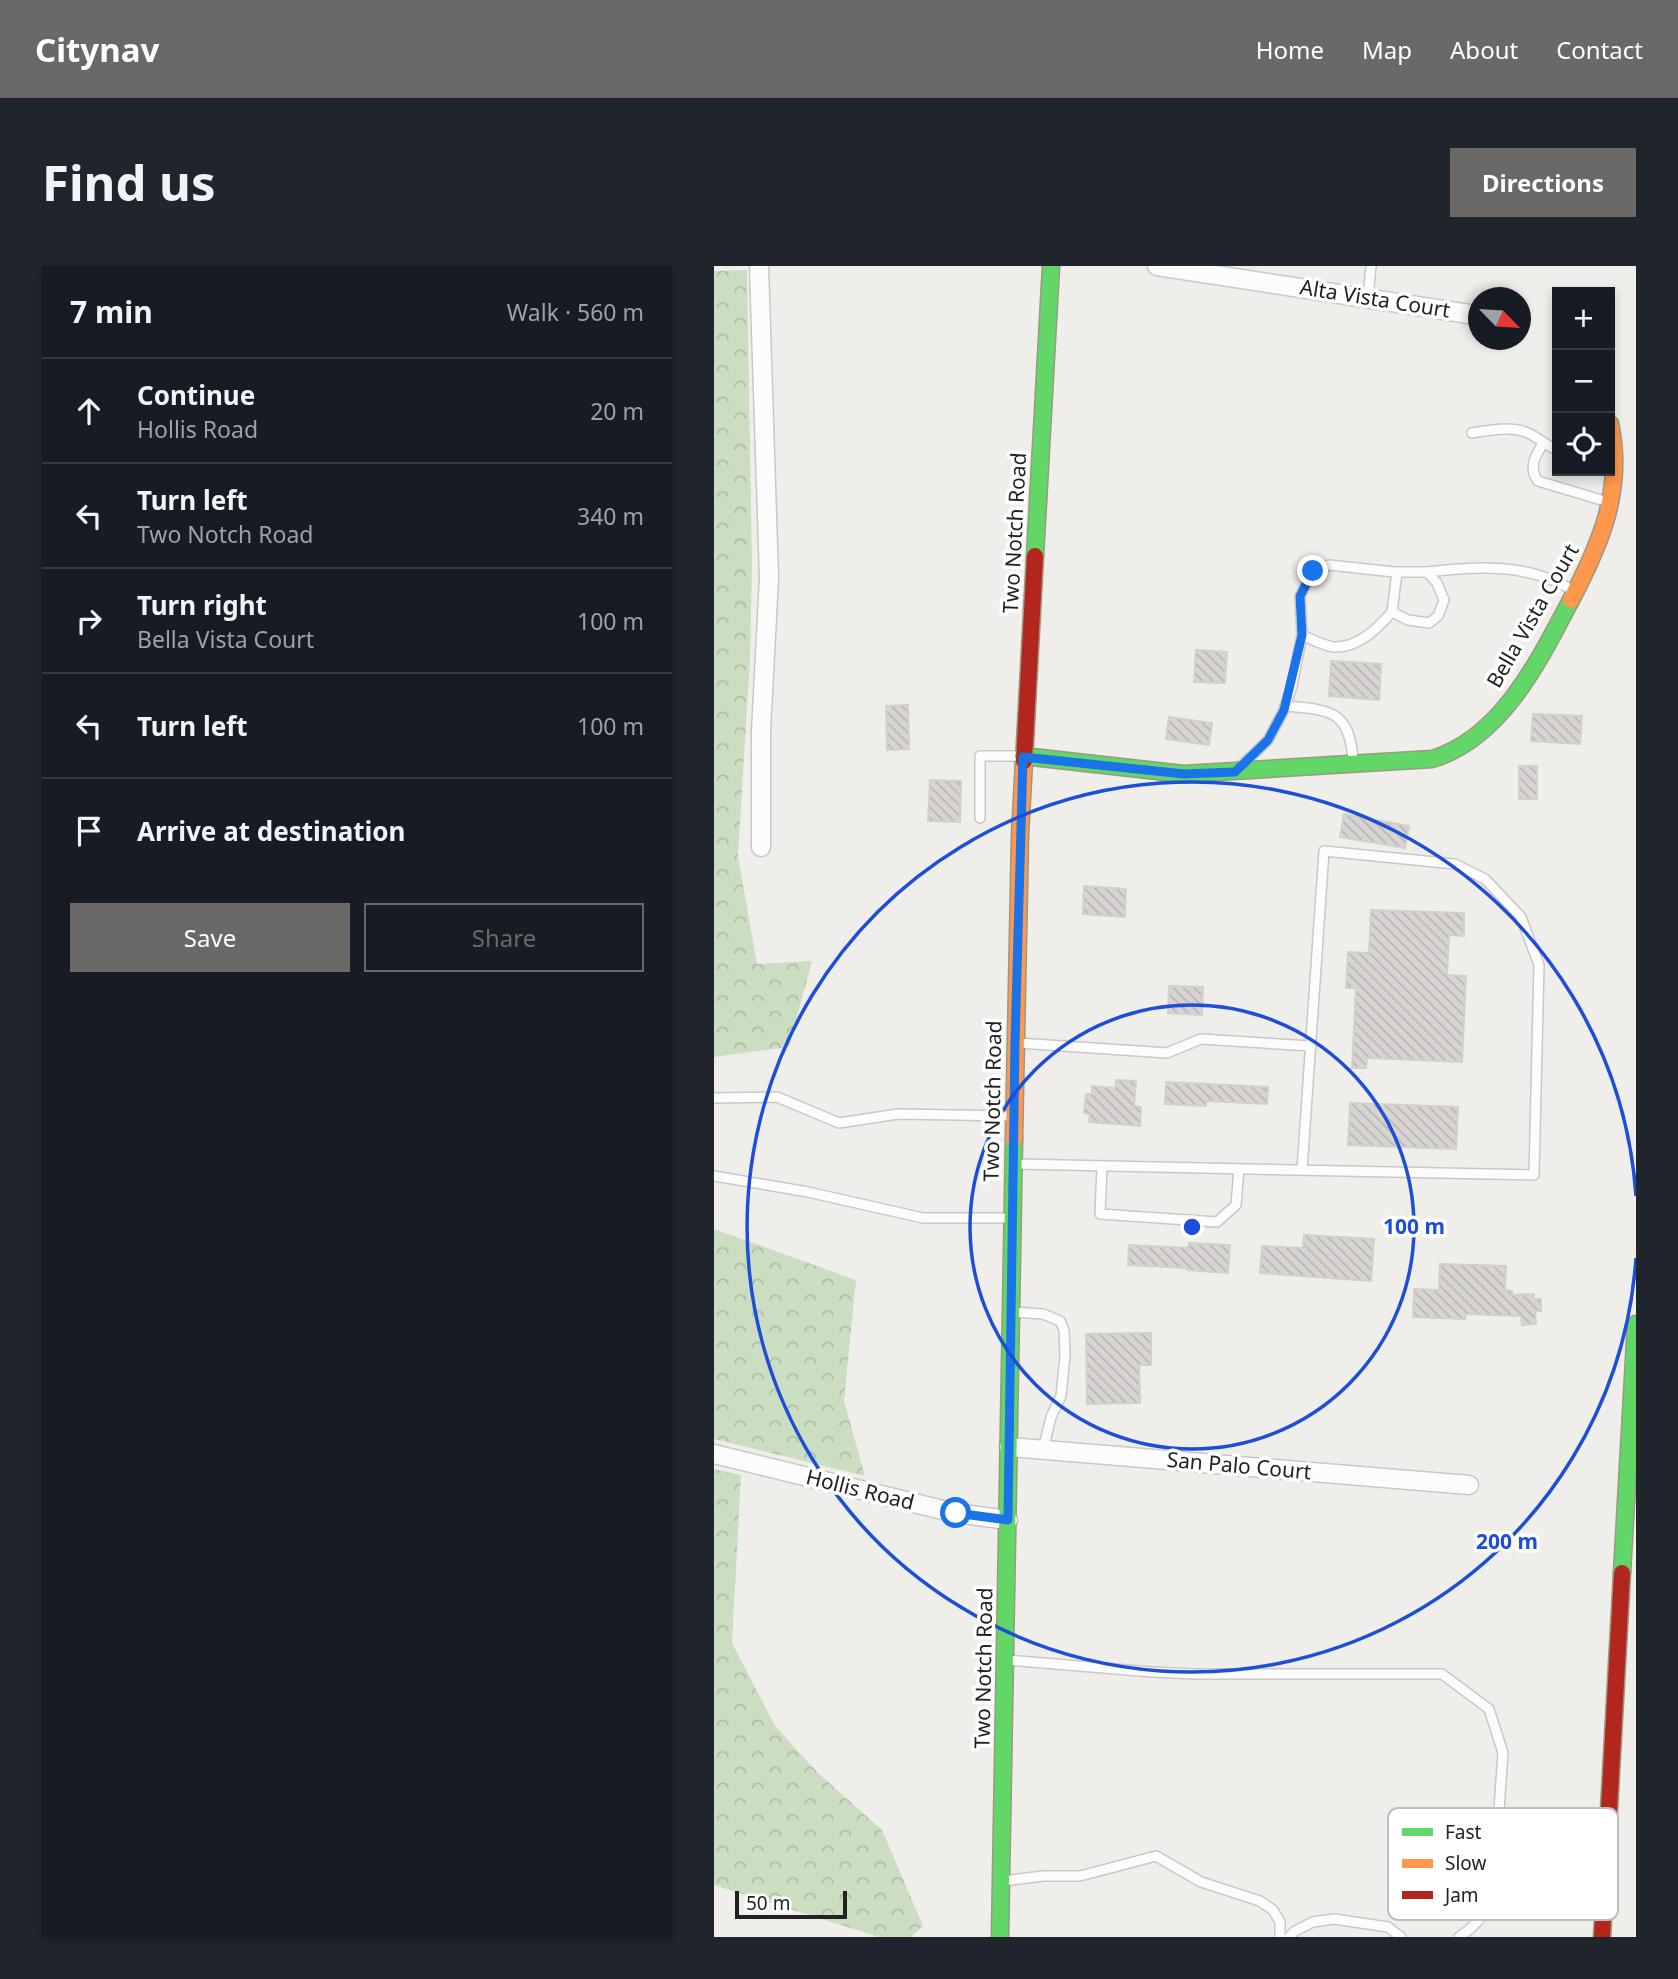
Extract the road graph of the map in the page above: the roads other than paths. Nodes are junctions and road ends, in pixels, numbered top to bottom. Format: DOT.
graph roads {
  1 [pos="759,266"];
  2 [pos="1051,266"];
  3 [pos="1157,266"];
  4 [pos="1371,266"];
  5 [pos="1368,298"];
  6 [pos="1468,314"];
  7 [pos="1472,433"];
  8 [pos="1543,444"];
  9 [pos="1552,448"];
  10 [pos="1612,476"];
  11 [pos="1610,503"];
  12 [pos="1397,572"];
  13 [pos="1427,572"];
  14 [pos="1576,592"];
  15 [pos="1392,612"];
  16 [pos="1302,635"];
  17 [pos="1285,706"];
  18 [pos="1023,757"];
  19 [pos="1353,764"];
  20 [pos="1235,772"];
  21 [pos="980,818"];
  22 [pos="761,847"];
  23 [pos="1015,1043"];
  24 [pos="1311,1046"];
  25 [pos="714,1098"];
  26 [pos="1014,1116"];
  27 [pos="1013,1164"];
  28 [pos="1102,1166"];
  29 [pos="1239,1169"];
  30 [pos="1303,1170"];
  31 [pos="714,1176"];
  32 [pos="1012,1218"];
  33 [pos="1011,1312"];
  34 [pos="1636,1324"];
  35 [pos="1009,1447"];
  36 [pos="1044,1450"];
  37 [pos="714,1454"];
  38 [pos="1469,1485"];
  39 [pos="1008,1520"];
  40 [pos="1005,1660"];
  41 [pos="1499,1808"];
  42 [pos="1609,1808"];
  43 [pos="1001,1881"];
  44 [pos="1480,1920"];
  45 [pos="1000,1937"];
  46 [pos="1280,1937"];
  47 [pos="1289,1937"];
  48 [pos="1401,1937"];
  49 [pos="1459,1937"];
  1 -- 22 [label="street"];
  2 -- 18 [label="main road, Two Notch Road"];
  3 -- 5 [label="street, Alta Vista Court"];
  4 -- 5 [label="lane"];
  5 -- 6 [label="street, Alta Vista Court"];
  7 -- 8 [label="lane"];
  8 -- 9 [label="lane"];
  8 -- 11 [label="lane"];
  10 -- 11 [label="main road, Bella Vista Court"];
  11 -- 14 [label="main road, Bella Vista Court"];
  12 -- 13 [label="lane"];
  12 -- 15 [label="lane"];
  12 -- 16 [label="lane"];
  13 -- 14 [label="lane"];
  13 -- 15 [label="lane"];
  14 -- 19 [label="main road, Bella Vista Court"];
  15 -- 16 [label="lane"];
  16 -- 17 [label="lane"];
  17 -- 19 [label="lane"];
  17 -- 20 [label="lane"];
  18 -- 20 [label="main road, Bella Vista Court"];
  18 -- 21 [label="lane"];
  18 -- 23 [label="main road, Two Notch Road"];
  19 -- 20 [label="main road, Bella Vista Court"];
  23 -- 24 [label="lane"];
  23 -- 26 [label="main road, Two Notch Road"];
  24 -- 30 [label="lane"];
  24 -- 30 [label="lane"];
  25 -- 26 [label="lane"];
  26 -- 27 [label="main road, Two Notch Road"];
  27 -- 28 [label="lane"];
  27 -- 32 [label="main road, Two Notch Road"];
  28 -- 29 [label="lane"];
  28 -- 29 [label="lane"];
  29 -- 30 [label="lane"];
  31 -- 32 [label="lane"];
  32 -- 33 [label="main road, Two Notch Road"];
  33 -- 35 [label="main road, Two Notch Road"];
  33 -- 36 [label="lane"];
  34 -- 42 [label="main road"];
  35 -- 36 [label="street, San Palo Court"];
  35 -- 39 [label="main road, Two Notch Road"];
  36 -- 38 [label="street, San Palo Court"];
  37 -- 39 [label="street, Hollis Road"];
  39 -- 40 [label="main road, Two Notch Road"];
  40 -- 41 [label="lane"];
  40 -- 43 [label="main road, Two Notch Road"];
  43 -- 45 [label="main road, Two Notch Road"];
  43 -- 46 [label="lane"];
  44 -- 49 [label="lane"];
  47 -- 48 [label="lane"];
}
